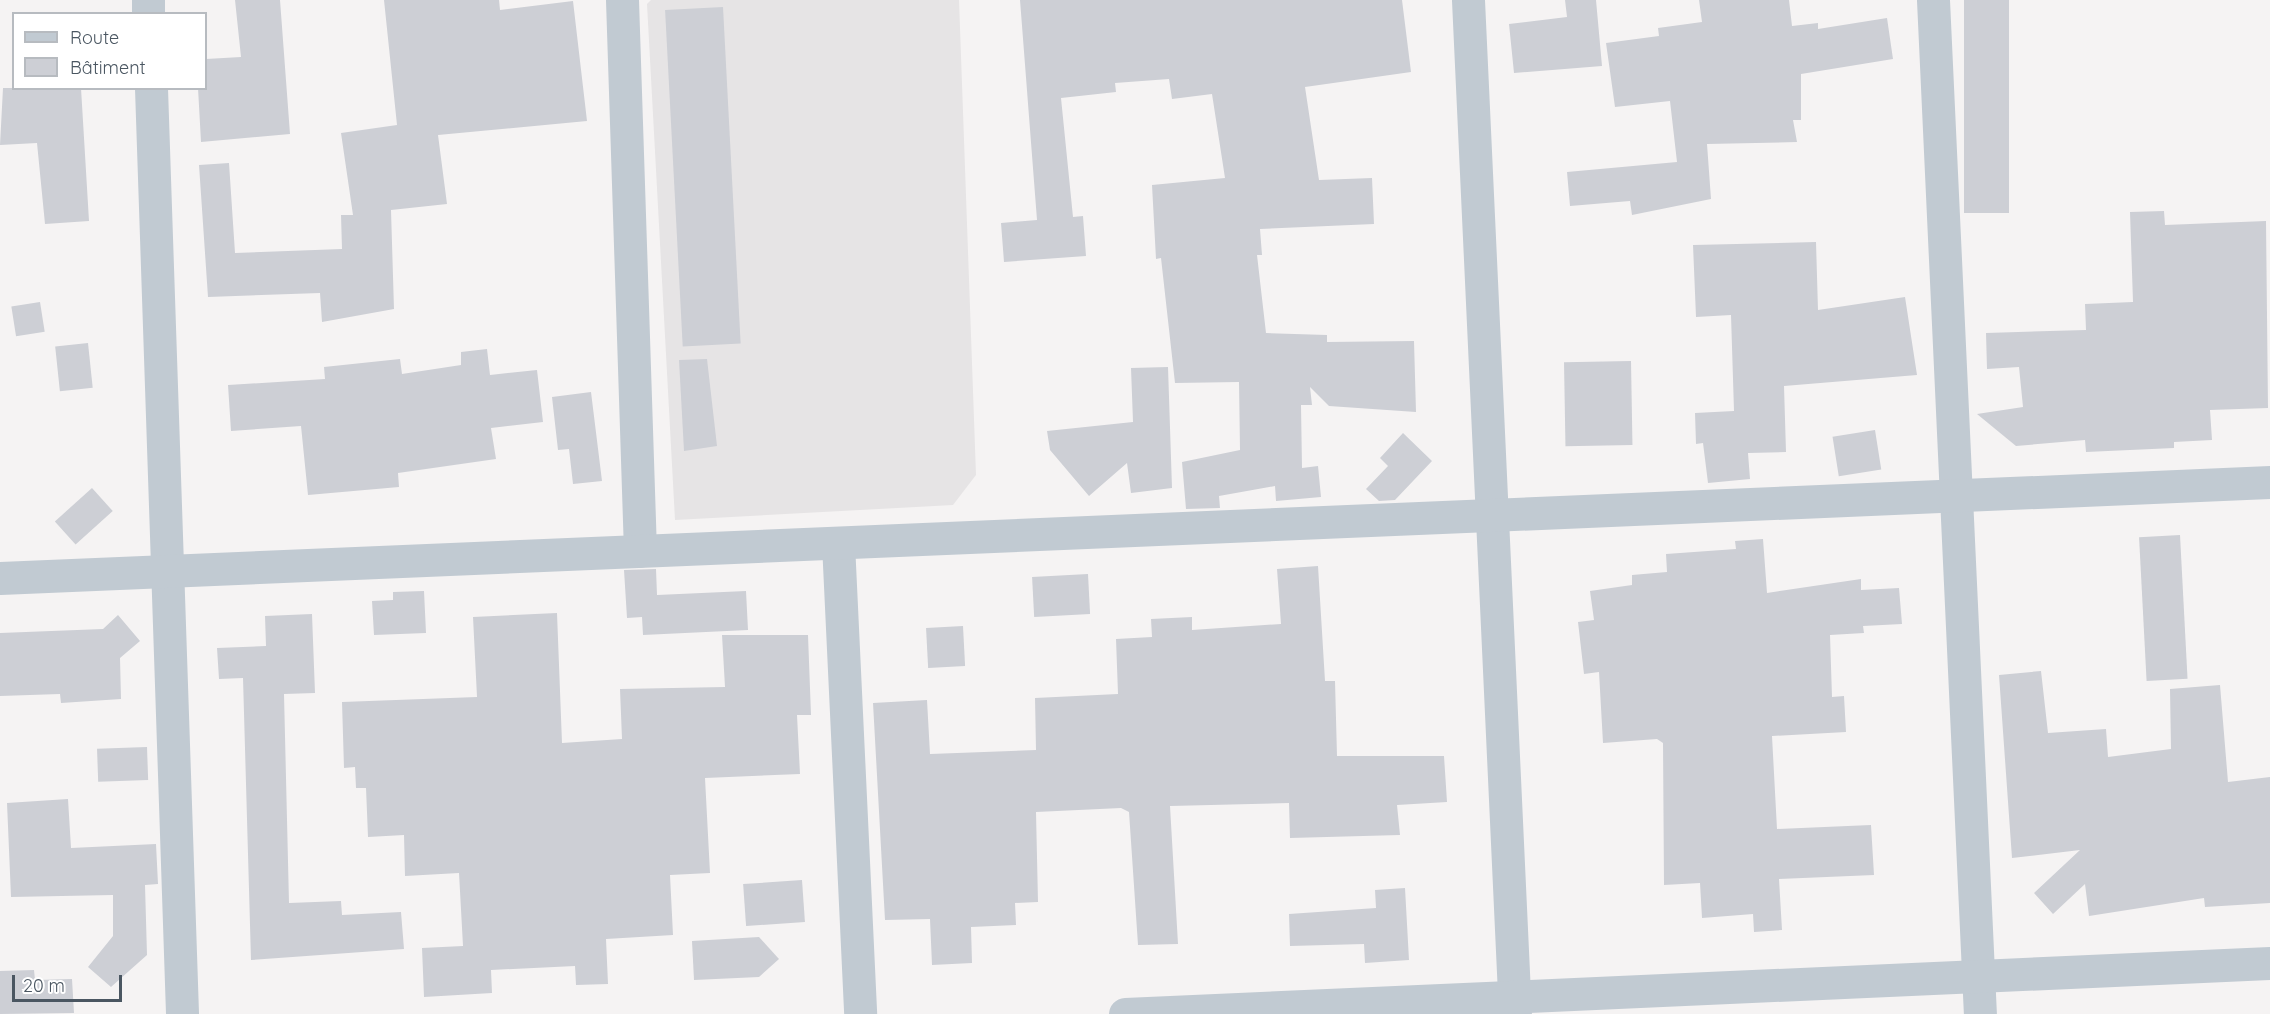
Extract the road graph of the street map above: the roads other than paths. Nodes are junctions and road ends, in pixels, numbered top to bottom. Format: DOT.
graph roads {
  1 [pos="622,0"];
  2 [pos="1468,0"];
  3 [pos="1933,0"];
  4 [pos="151,90"];
  5 [pos="2270,483"];
  6 [pos="1956,496"];
  7 [pos="1492,515"];
  8 [pos="838,543"];
  9 [pos="640,551"];
  10 [pos="167,571"];
  11 [pos="0,578"];
  12 [pos="2270,963"];
  13 [pos="1978,976"];
  14 [pos="1514,1005"];
  15 [pos="182,1014"];
  16 [pos="860,1014"];
  17 [pos="1125,1014"];
  18 [pos="1980,1014"];
  1 -- 9 [label="street"];
  2 -- 7 [label="street"];
  3 -- 6 [label="street"];
  4 -- 10 [label="street"];
  5 -- 6 [label="street"];
  6 -- 7 [label="street"];
  6 -- 13 [label="street"];
  7 -- 8 [label="street"];
  7 -- 14 [label="street"];
  8 -- 9 [label="street"];
  8 -- 16 [label="street"];
  9 -- 10 [label="street"];
  10 -- 11 [label="street"];
  10 -- 15 [label="street"];
  12 -- 13 [label="street"];
  13 -- 14 [label="street"];
  13 -- 18 [label="street"];
  14 -- 17 [label="street"];
}
